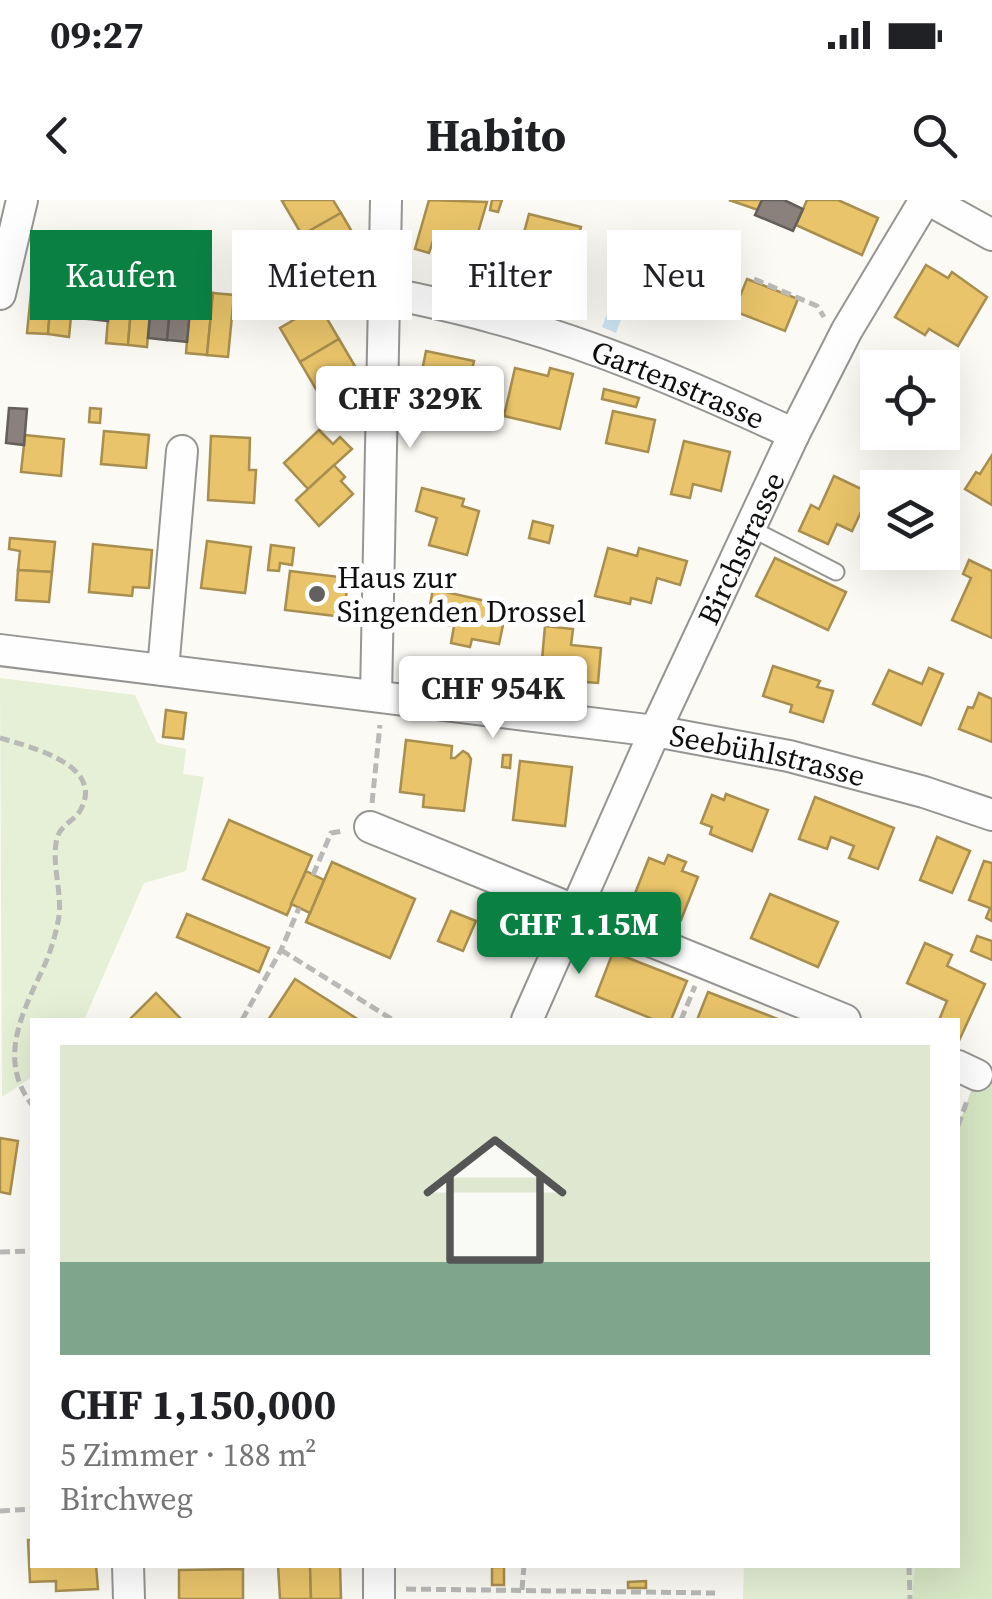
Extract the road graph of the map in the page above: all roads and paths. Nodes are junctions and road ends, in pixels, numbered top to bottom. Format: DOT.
graph roads {
  1 [pos="22,200"];
  2 [pos="386,200"];
  3 [pos="927,200"];
  4 [pos="386,230"];
  5 [pos="992,235"];
  6 [pos="754,279"];
  7 [pos="0,294"];
  8 [pos="412,298"];
  9 [pos="383,320"];
  10 [pos="847,330"];
  11 [pos="794,434"];
  12 [pos="182,451"];
  13 [pos="750,528"];
  14 [pos="836,572"];
  15 [pos="0,650"];
  16 [pos="163,670"];
  17 [pos="380,697"];
  18 [pos="655,731"];
  19 [pos="0,738"];
  20 [pos="992,815"];
  21 [pos="370,827"];
  22 [pos="313,875"];
  23 [pos="299,908"];
  24 [pos="578,909"];
  25 [pos="281,950"];
  26 [pos="243,1018"];
  27 [pos="390,1018"];
  28 [pos="528,1018"];
  29 [pos="840,1018"];
  30 [pos="6,1048"];
  31 [pos="6,1056"];
  32 [pos="30,1103"];
  33 [pos="30,1251"];
  34 [pos="0,1252"];
  35 [pos="30,1509"];
  36 [pos="0,1512"];
  37 [pos="128,1568"];
  38 [pos="524,1568"];
  39 [pos="910,1568"];
  40 [pos="378,1584"];
  41 [pos="522,1590"];
  42 [pos="569,1591"];
  43 [pos="714,1592"];
  44 [pos="129,1599"];
  45 [pos="569,1599"];
  46 [pos="910,1599"];
  1 -- 7 [label="street"];
  2 -- 4 [label="street"];
  3 -- 5 [label="street"];
  3 -- 10 [label="street, Birchstrasse"];
  6 -- 10 [label="path"];
  8 -- 11 [label="street, Gartenstrasse"];
  9 -- 17 [label="street"];
  10 -- 11 [label="street, Birchstrasse"];
  11 -- 13 [label="street, Birchstrasse"];
  12 -- 16 [label="street"];
  13 -- 14 [label="lane"];
  13 -- 18 [label="street, Birchstrasse"];
  15 -- 16 [label="street, Seebühlstrasse"];
  16 -- 17 [label="street, Seebühlstrasse"];
  17 -- 18 [label="street, Seebühlstrasse"];
  17 -- 21 [label="path"];
  18 -- 20 [label="street, Seebühlstrasse"];
  18 -- 24 [label="street, Birchstrasse"];
  19 -- 30 [label="path"];
  21 -- 22 [label="path"];
  21 -- 24 [label="street"];
  23 -- 25 [label="path"];
  24 -- 28 [label="street, Birchstrasse"];
  24 -- 29 [label="street"];
  25 -- 26 [label="path"];
  25 -- 27 [label="path"];
  31 -- 32 [label="path"];
  33 -- 34 [label="path"];
  35 -- 36 [label="path"];
  37 -- 44 [label="street"];
  38 -- 41 [label="path"];
  39 -- 46 [label="path"];
  40 -- 41 [label="path"];
  41 -- 42 [label="path"];
  42 -- 43 [label="path"];
  42 -- 45 [label="path"];
}
